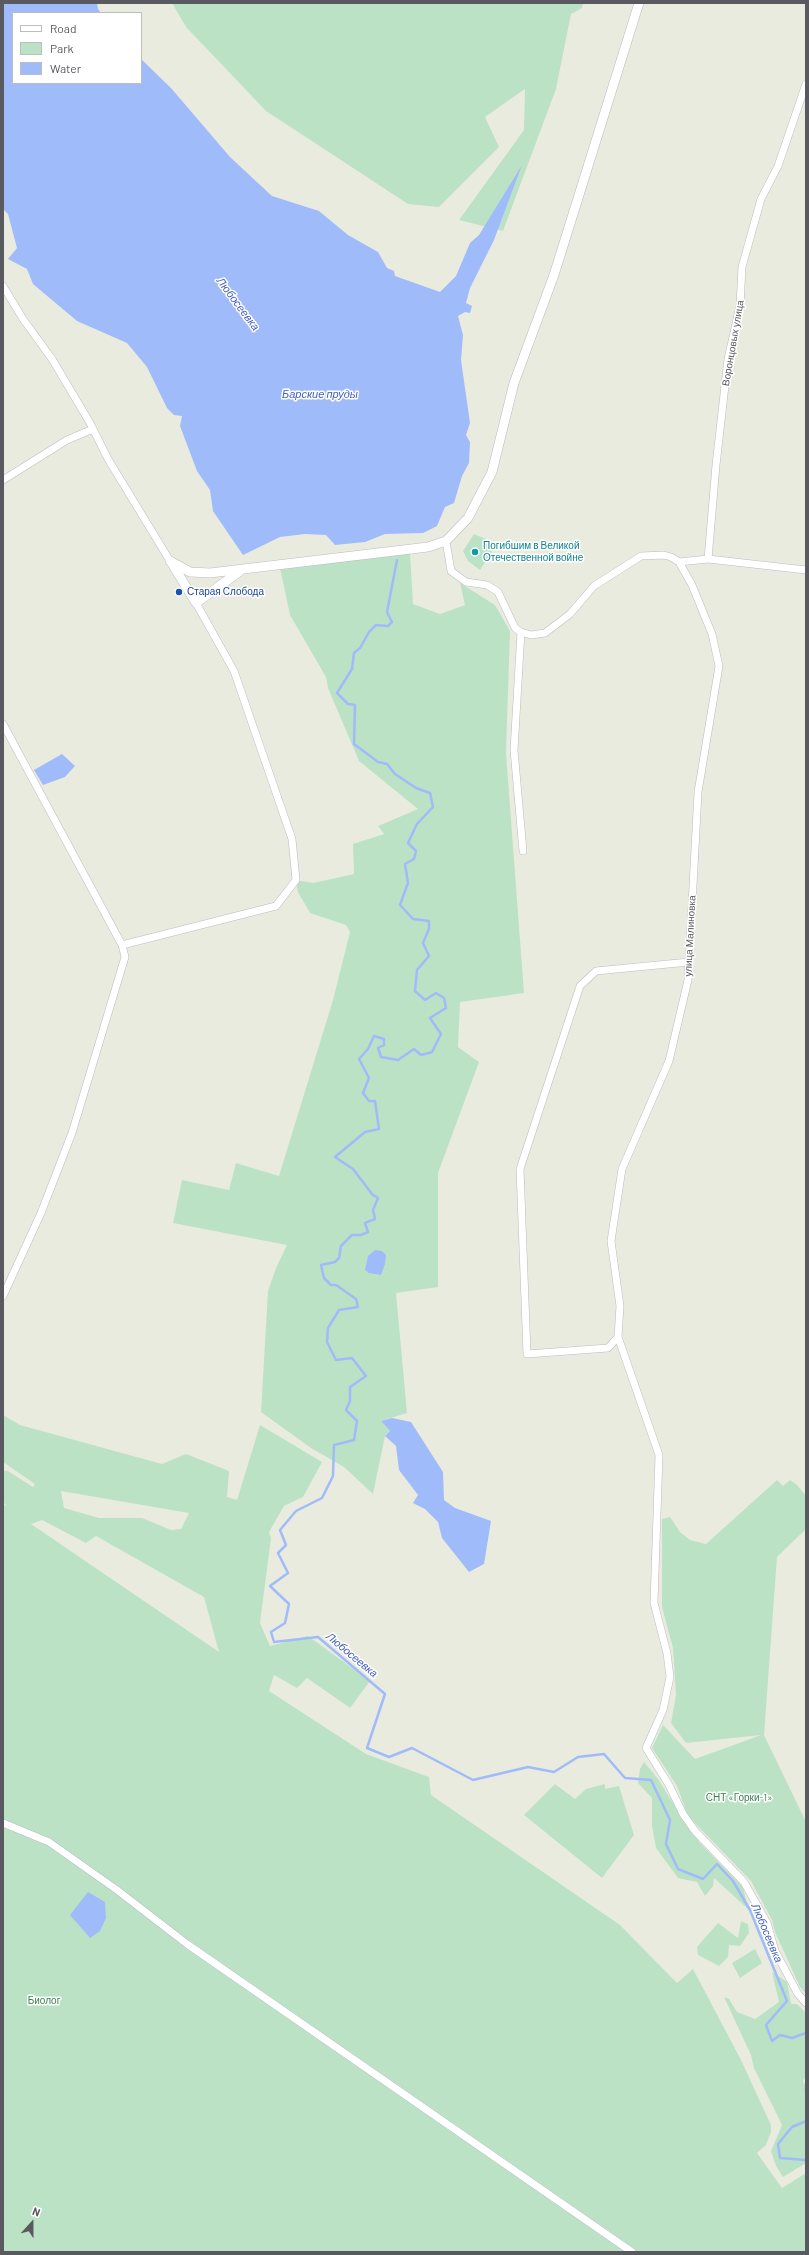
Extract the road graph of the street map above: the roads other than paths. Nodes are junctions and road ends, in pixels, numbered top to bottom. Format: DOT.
graph roads {
  1 [pos="639,3"];
  2 [pos="806,84"];
  3 [pos="3,286"];
  4 [pos="93,430"];
  5 [pos="3,480"];
  6 [pos="446,541"];
  7 [pos="708,559"];
  8 [pos="170,561"];
  9 [pos="679,562"];
  10 [pos="806,568"];
  11 [pos="240,571"];
  12 [pos="190,572"];
  13 [pos="183,583"];
  14 [pos="196,604"];
  15 [pos="521,632"];
  16 [pos="3,724"];
  17 [pos="523,851"];
  18 [pos="122,946"];
  19 [pos="689,962"];
  20 [pos="3,1296"];
  21 [pos="618,1337"];
  22 [pos="3,1823"];
  23 [pos="806,2003"];
  24 [pos="632,2252"];
  1 -- 6 [label="street"];
  2 -- 7 [label="street, Воронцовых улица"];
  3 -- 4 [label="street"];
  4 -- 5 [label="street"];
  4 -- 8 [label="street"];
  6 -- 11 [label="street"];
  6 -- 15 [label="street"];
  7 -- 9 [label="street"];
  7 -- 10 [label="street"];
  8 -- 12 [label="street"];
  8 -- 13 [label="street"];
  9 -- 15 [label="street"];
  9 -- 19 [label="street, улица Малиновка"];
  11 -- 12 [label="street"];
  11 -- 14 [label="street"];
  12 -- 13 [label="street"];
  13 -- 14 [label="street"];
  14 -- 18 [label="street"];
  15 -- 17 [label="street"];
  16 -- 18 [label="street"];
  18 -- 20 [label="street"];
  19 -- 21 [label="street, улица Малиновка"];
  19 -- 21 [label="street"];
  21 -- 23 [label="street"];
  22 -- 24 [label="street"];
}
